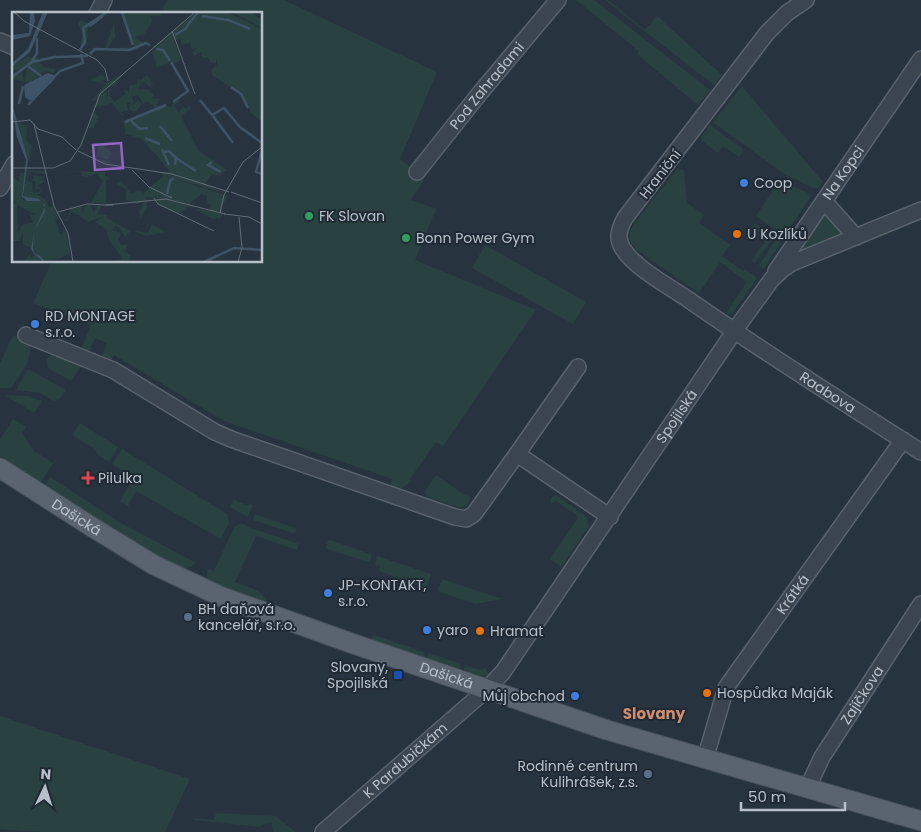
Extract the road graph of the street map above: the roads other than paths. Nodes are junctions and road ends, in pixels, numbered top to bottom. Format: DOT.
graph roads {
  1 [pos="104,0"];
  2 [pos="558,0"];
  3 [pos="806,0"];
  4 [pos="98,12"];
  5 [pos="0,42"];
  6 [pos="12,46"];
  7 [pos="921,59"];
  8 [pos="12,167"];
  9 [pos="417,172"];
  10 [pos="0,188"];
  11 [pos="824,201"];
  12 [pos="921,210"];
  13 [pos="856,237"];
  14 [pos="765,287"];
  15 [pos="734,332"];
  16 [pos="26,335"];
  17 [pos="578,366"];
  18 [pos="903,440"];
  19 [pos="921,452"];
  20 [pos="517,454"];
  21 [pos="0,468"];
  22 [pos="610,517"];
  23 [pos="921,604"];
  24 [pos="486,690"];
  25 [pos="705,759"];
  26 [pos="807,788"];
  27 [pos="921,821"];
  28 [pos="324,832"];
  1 -- 4 [label="street"];
  2 -- 9 [label="street, Pod Zahradami"];
  3 -- 15 [label="street, Hraniční"];
  5 -- 6 [label="street"];
  7 -- 11 [label="street, Na Kopci"];
  8 -- 10 [label="street"];
  11 -- 13 [label="street"];
  11 -- 14 [label="street, Na Kopci"];
  12 -- 13 [label="street, Spojilská"];
  13 -- 14 [label="street, Spojilská"];
  14 -- 15 [label="street, Spojilská"];
  15 -- 18 [label="street, Raabova"];
  15 -- 22 [label="street, Spojilská"];
  16 -- 20 [label="street"];
  17 -- 20 [label="street"];
  18 -- 19 [label="street, Raabova"];
  18 -- 25 [label="street, Krátká"];
  20 -- 22 [label="street"];
  21 -- 24 [label="main road, Dašická"];
  22 -- 24 [label="street, Spojilská"];
  23 -- 26 [label="street, Zajíčkova"];
  24 -- 25 [label="main road, Dašická"];
  24 -- 28 [label="street, K Pardubičkám"];
  25 -- 26 [label="main road, Dašická"];
  26 -- 27 [label="main road, Dašická"];
}
